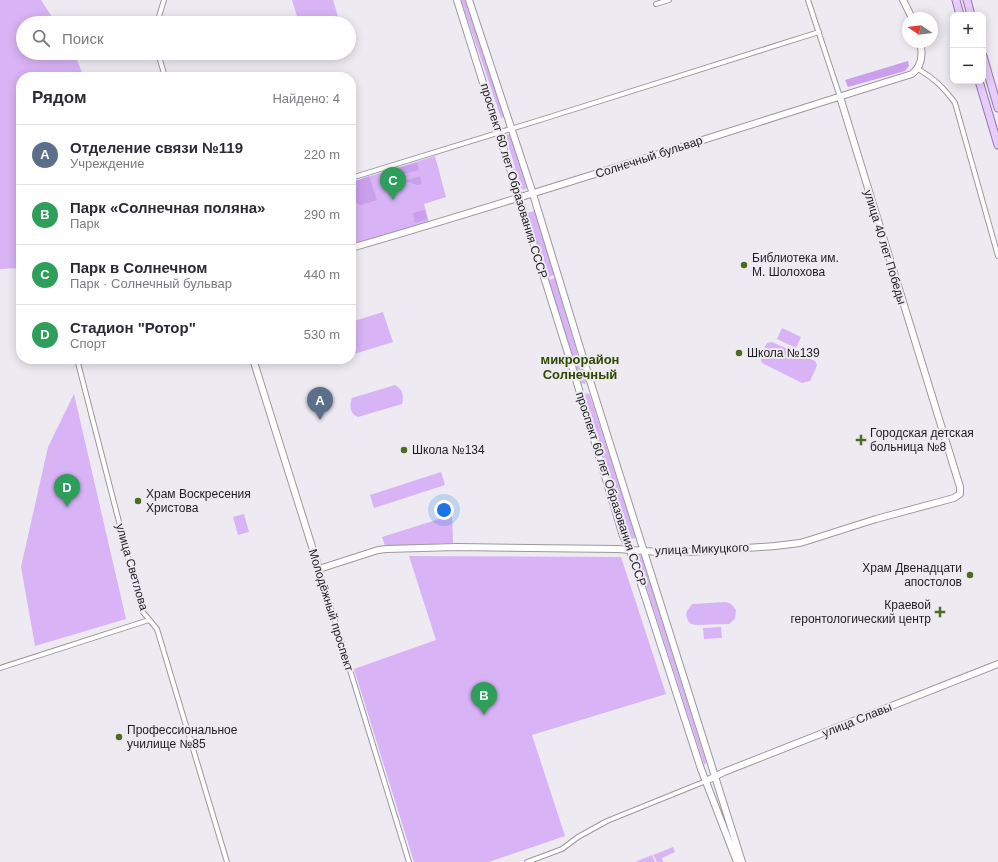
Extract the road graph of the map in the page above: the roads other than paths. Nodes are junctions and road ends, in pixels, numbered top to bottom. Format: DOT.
graph roads {
  1 [pos="164,0"];
  2 [pos="457,0"];
  3 [pos="469,0"];
  4 [pos="669,0"];
  5 [pos="808,0"];
  6 [pos="903,0"];
  7 [pos="956,0"];
  8 [pos="967,0"];
  9 [pos="656,4"];
  10 [pos="909,12"];
  11 [pos="959,12"];
  12 [pos="970,12"];
  13 [pos="159,16"];
  14 [pos="819,32"];
  15 [pos="921,48"];
  16 [pos="160,60"];
  17 [pos="986,66"];
  18 [pos="918,69"];
  19 [pos="163,72"];
  20 [pos="980,84"];
  21 [pos="840,97"];
  22 [pos="998,108"];
  23 [pos="512,128"];
  24 [pos="500,132"];
  25 [pos="998,145"];
  26 [pos="356,176"];
  27 [pos="533,194"];
  28 [pos="520,198"];
  29 [pos="356,244"];
  30 [pos="998,256"];
  31 [pos="77,364"];
  32 [pos="256,364"];
  33 [pos="592,388"];
  34 [pos="580,391"];
  35 [pos="960,494"];
  36 [pos="630,550"];
  37 [pos="643,550"];
  38 [pos="319,569"];
  39 [pos="149,620"];
  40 [pos="998,664"];
  41 [pos="0,668"];
  42 [pos="715,776"];
  43 [pos="706,781"];
  44 [pos="227,862"];
  45 [pos="409,862"];
  46 [pos="527,862"];
  47 [pos="737,862"];
  48 [pos="742,862"];
  1 -- 13 [label="street"];
  2 -- 24 [label="main road, проспект 60 лет Образования СССР"];
  3 -- 23 [label="main road, проспект 60 лет Образования СССР"];
  4 -- 9 [label="street"];
  5 -- 14 [label="street, улица 40 лет Победы"];
  6 -- 10 [label="main road"];
  7 -- 11 [label="main road"];
  8 -- 12 [label="main road"];
  14 -- 21 [label="street, улица 40 лет Победы"];
  14 -- 23 [label="street"];
  15 -- 18 [label="main road"];
  16 -- 19 [label="street"];
  17 -- 22 [label="main road"];
  18 -- 21 [label="main road, Солнечный бульвар"];
  18 -- 30 [label="street"];
  20 -- 25 [label="main road"];
  21 -- 27 [label="main road, Солнечный бульвар"];
  21 -- 35 [label="main road, улица 40 лет Победы"];
  23 -- 24 [label="street"];
  23 -- 27 [label="main road, проспект 60 лет Образования СССР"];
  24 -- 26 [label="street"];
  24 -- 28 [label="main road, проспект 60 лет Образования СССР"];
  27 -- 28 [label="main road, Солнечный бульвар"];
  27 -- 33 [label="main road, проспект 60 лет Образования СССР"];
  28 -- 29 [label="main road, Солнечный бульвар"];
  28 -- 34 [label="main road, проспект 60 лет Образования СССР"];
  31 -- 39 [label="street, улица Светлова"];
  32 -- 38 [label="main road, Молодёжный проспект"];
  33 -- 34 [label="main road"];
  33 -- 37 [label="main road, проспект 60 лет Образования СССР"];
  34 -- 36 [label="main road, проспект 60 лет Образования СССР"];
  35 -- 37 [label="main road, улица Микуцкого"];
  36 -- 37 [label="main road, улица Микуцкого"];
  36 -- 38 [label="main road, улица Микуцкого"];
  36 -- 43 [label="main road, проспект 60 лет Образования СССР"];
  37 -- 42 [label="main road, проспект 60 лет Образования СССР"];
  38 -- 45 [label="street, Молодёжный проспект"];
  39 -- 41 [label="street"];
  39 -- 44 [label="street, улица Светлова"];
  40 -- 42 [label="main road, улица Славы"];
  42 -- 43 [label="main road, улица Славы"];
  42 -- 48 [label="main road, проспект 60 лет Образования СССР"];
  43 -- 46 [label="street"];
  43 -- 47 [label="main road, проспект 60 лет Образования СССР"];
}
